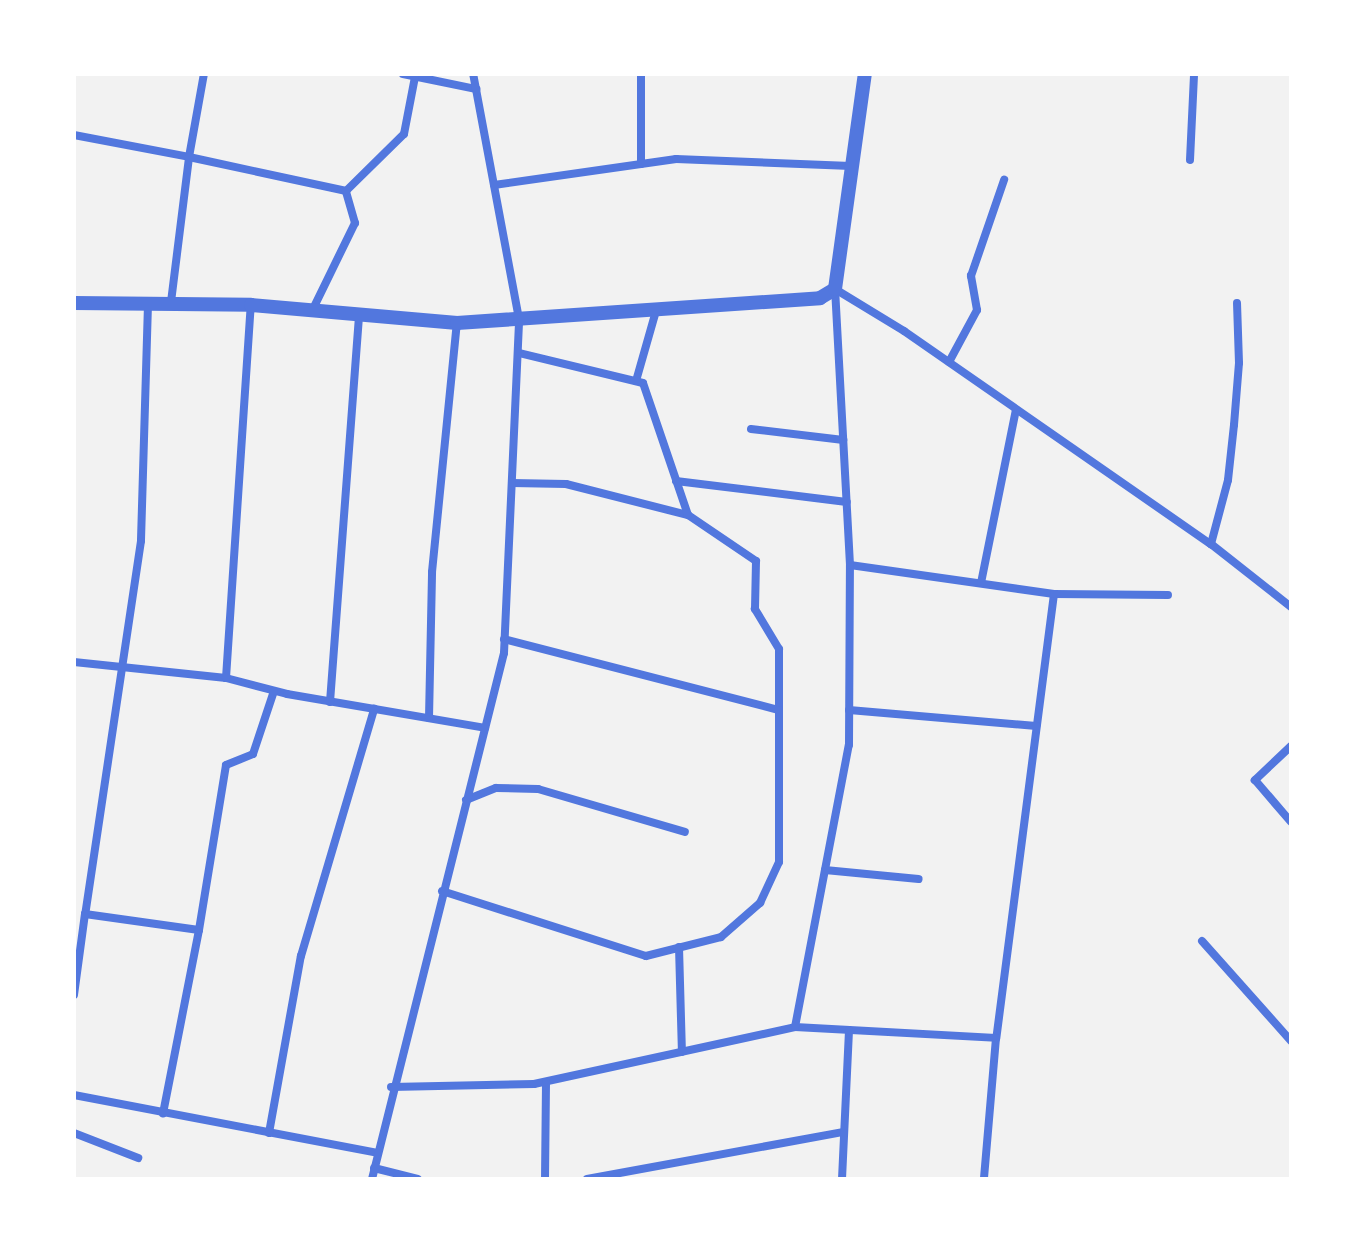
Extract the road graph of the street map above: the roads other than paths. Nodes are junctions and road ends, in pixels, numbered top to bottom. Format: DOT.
graph roads {
  1 [pos="204,74"];
  2 [pos="403,74"];
  3 [pos="473,74"];
  4 [pos="641,74"];
  5 [pos="865,74"];
  6 [pos="1194,74"];
  7 [pos="415,77"];
  8 [pos="476,89"];
  9 [pos="74,135"];
  10 [pos="189,157"];
  11 [pos="1190,160"];
  12 [pos="641,164"];
  13 [pos="851,166"];
  14 [pos="1004,180"];
  15 [pos="494,185"];
  16 [pos="346,191"];
  17 [pos="835,289"];
  18 [pos="171,302"];
  19 [pos="74,303"];
  20 [pos="1237,303"];
  21 [pos="148,304"];
  22 [pos="251,305"];
  23 [pos="656,311"];
  24 [pos="312,312"];
  25 [pos="359,317"];
  26 [pos="519,319"];
  27 [pos="457,323"];
  28 [pos="519,353"];
  29 [pos="949,362"];
  30 [pos="636,381"];
  31 [pos="1016,409"];
  32 [pos="751,429"];
  33 [pos="843,440"];
  34 [pos="676,481"];
  35 [pos="512,483"];
  36 [pos="847,502"];
  37 [pos="688,515"];
  38 [pos="1211,544"];
  39 [pos="850,565"];
  40 [pos="981,583"];
  41 [pos="1054,594"];
  42 [pos="1168,595"];
  43 [pos="1291,607"];
  44 [pos="504,639"];
  45 [pos="74,662"];
  46 [pos="125,669"];
  47 [pos="226,678"];
  48 [pos="274,691"];
  49 [pos="330,702"];
  50 [pos="374,709"];
  51 [pos="779,710"];
  52 [pos="849,710"];
  53 [pos="429,718"];
  54 [pos="1036,726"];
  55 [pos="485,728"];
  56 [pos="1291,746"];
  57 [pos="466,800"];
  58 [pos="1291,822"];
  59 [pos="685,832"];
  60 [pos="825,870"];
  61 [pos="919,879"];
  62 [pos="442,891"];
  63 [pos="85,914"];
  64 [pos="199,930"];
  65 [pos="1202,941"];
  66 [pos="679,947"];
  67 [pos="74,995"];
  68 [pos="795,1027"];
  69 [pos="849,1030"];
  70 [pos="996,1038"];
  71 [pos="1291,1041"];
  72 [pos="682,1052"];
  73 [pos="546,1082"];
  74 [pos="391,1087"];
  75 [pos="74,1095"];
  76 [pos="163,1114"];
  77 [pos="844,1132"];
  78 [pos="74,1133"];
  79 [pos="269,1133"];
  80 [pos="377,1153"];
  81 [pos="138,1158"];
  82 [pos="374,1168"];
  83 [pos="372,1179"];
  84 [pos="418,1179"];
  85 [pos="545,1179"];
  86 [pos="587,1179"];
  87 [pos="842,1179"];
  88 [pos="984,1179"];
  1 -- 10 [label="street"];
  2 -- 7 [label="street"];
  3 -- 8 [label="street"];
  4 -- 12 [label="street"];
  5 -- 13 [label="street"];
  6 -- 11 [label="street"];
  7 -- 8 [label="street"];
  7 -- 16 [label="street"];
  8 -- 15 [label="street"];
  9 -- 10 [label="street"];
  10 -- 16 [label="street"];
  10 -- 18 [label="street"];
  12 -- 13 [label="street"];
  12 -- 15 [label="street"];
  13 -- 17 [label="street"];
  14 -- 29 [label="street"];
  15 -- 26 [label="street"];
  16 -- 24 [label="street"];
  17 -- 23 [label="street"];
  17 -- 29 [label="street"];
  17 -- 33 [label="street"];
  18 -- 21 [label="street"];
  18 -- 22 [label="street"];
  19 -- 21 [label="street"];
  20 -- 38 [label="street"];
  21 -- 46 [label="street"];
  22 -- 24 [label="street"];
  22 -- 47 [label="street"];
  23 -- 26 [label="street"];
  23 -- 30 [label="street"];
  24 -- 25 [label="street"];
  25 -- 27 [label="street"];
  25 -- 49 [label="street"];
  26 -- 27 [label="street"];
  26 -- 28 [label="street"];
  27 -- 53 [label="street"];
  28 -- 30 [label="street"];
  28 -- 35 [label="street"];
  29 -- 31 [label="street"];
  30 -- 34 [label="street"];
  31 -- 38 [label="street"];
  31 -- 40 [label="street"];
  32 -- 33 [label="street"];
  33 -- 36 [label="street"];
  34 -- 36 [label="street"];
  34 -- 37 [label="street"];
  35 -- 37 [label="street"];
  35 -- 44 [label="street"];
  36 -- 39 [label="street"];
  37 -- 51 [label="street"];
  38 -- 43 [label="street"];
  39 -- 40 [label="street"];
  39 -- 52 [label="street"];
  40 -- 41 [label="street"];
  41 -- 42 [label="street"];
  41 -- 54 [label="street"];
  44 -- 51 [label="street"];
  44 -- 55 [label="street"];
  45 -- 46 [label="street"];
  46 -- 47 [label="street"];
  46 -- 63 [label="street"];
  47 -- 48 [label="street"];
  48 -- 49 [label="street"];
  48 -- 64 [label="street"];
  49 -- 50 [label="street"];
  50 -- 53 [label="street"];
  50 -- 79 [label="street"];
  51 -- 66 [label="street"];
  52 -- 54 [label="street"];
  52 -- 60 [label="street"];
  53 -- 55 [label="street"];
  54 -- 70 [label="street"];
  55 -- 57 [label="street"];
  56 -- 58 [label="street"];
  57 -- 59 [label="street"];
  57 -- 62 [label="street"];
  60 -- 61 [label="street"];
  60 -- 68 [label="street"];
  62 -- 66 [label="street"];
  62 -- 74 [label="street"];
  63 -- 64 [label="street"];
  63 -- 67 [label="street"];
  64 -- 76 [label="street"];
  65 -- 71 [label="street"];
  66 -- 72 [label="street"];
  68 -- 69 [label="street"];
  68 -- 72 [label="street"];
  69 -- 70 [label="street"];
  69 -- 77 [label="street"];
  70 -- 88 [label="street"];
  72 -- 73 [label="street"];
  73 -- 74 [label="street"];
  73 -- 85 [label="street"];
  74 -- 80 [label="street"];
  75 -- 76 [label="street"];
  76 -- 79 [label="street"];
  77 -- 86 [label="street"];
  77 -- 87 [label="street"];
  78 -- 81 [label="street"];
  79 -- 80 [label="street"];
  80 -- 82 [label="street"];
  82 -- 83 [label="street"];
  82 -- 84 [label="street"];
}
